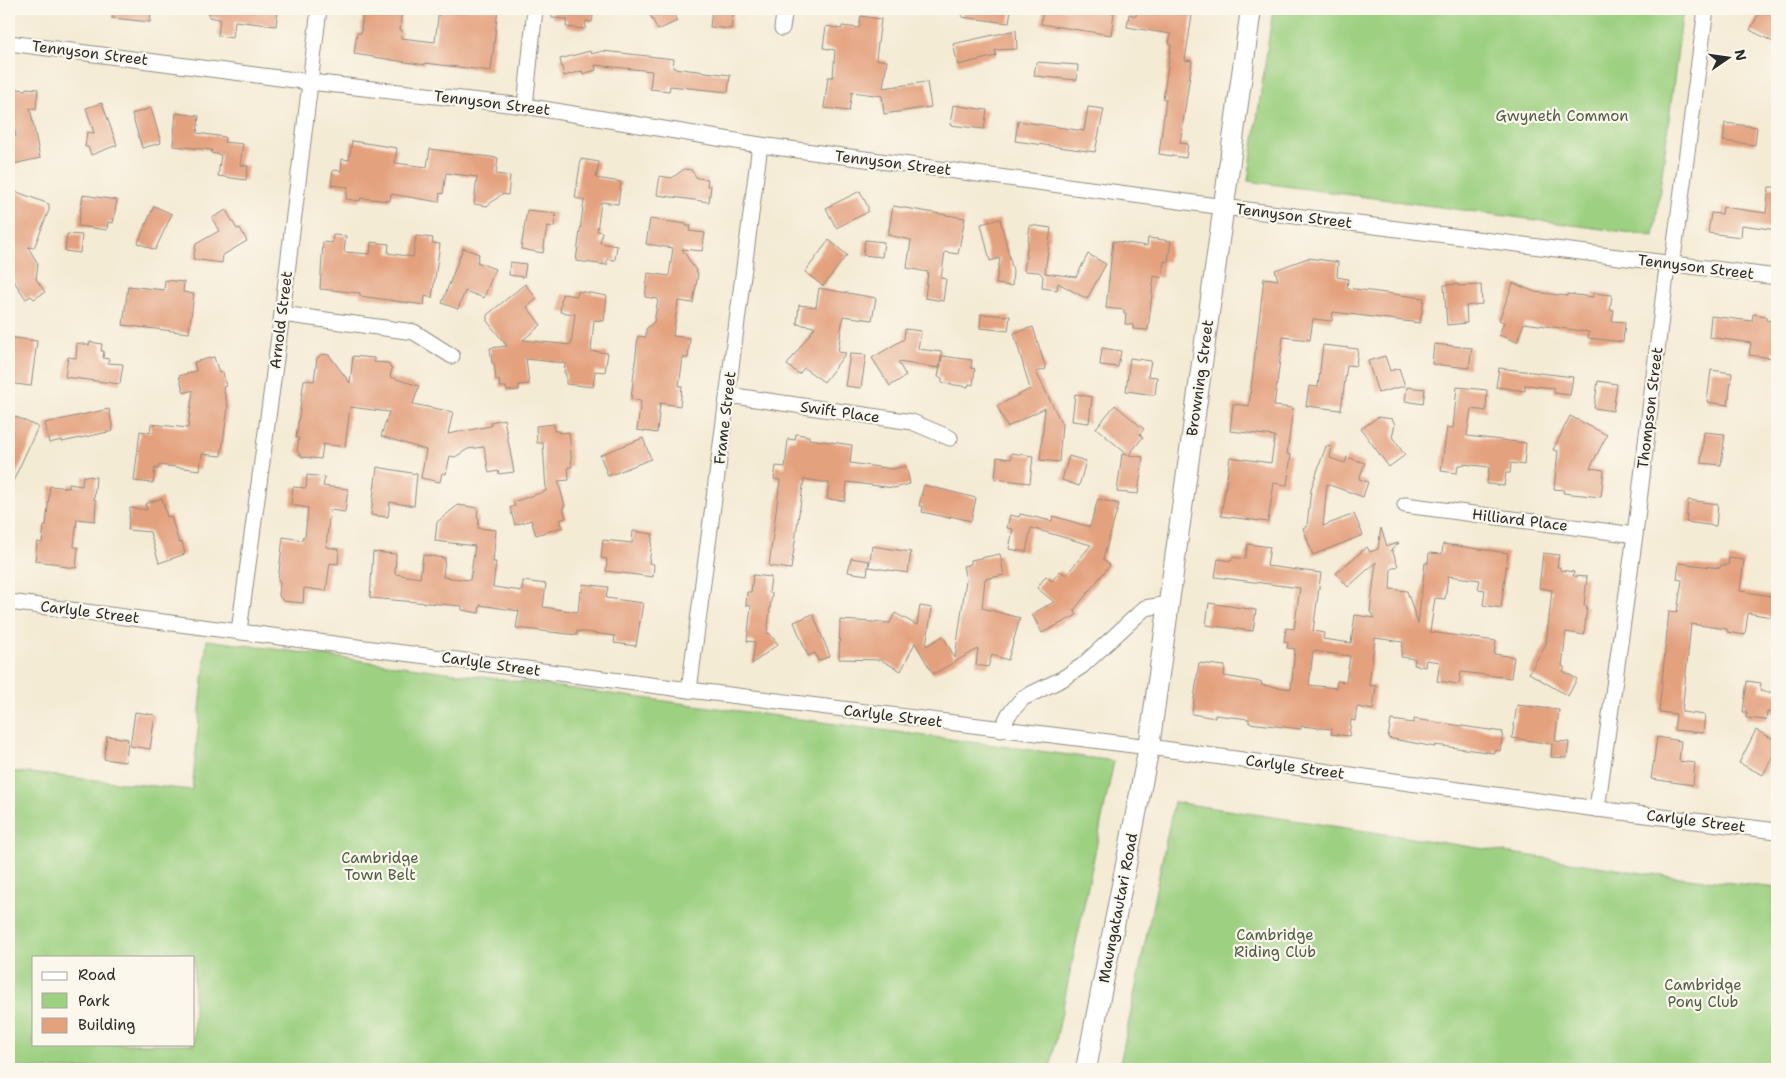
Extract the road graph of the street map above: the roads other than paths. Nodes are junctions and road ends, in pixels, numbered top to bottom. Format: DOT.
graph roads {
  1 [pos="319,9"];
  2 [pos="535,9"];
  3 [pos="785,9"];
  4 [pos="1251,9"];
  5 [pos="1706,9"];
  6 [pos="782,28"];
  7 [pos="9,43"];
  8 [pos="310,82"];
  9 [pos="525,106"];
  10 [pos="760,146"];
  11 [pos="1223,206"];
  12 [pos="1670,263"];
  13 [pos="1777,277"];
  14 [pos="282,314"];
  15 [pos="452,356"];
  16 [pos="728,395"];
  17 [pos="950,438"];
  18 [pos="1405,505"];
  19 [pos="1635,535"];
  20 [pos="9,602"];
  21 [pos="1169,604"];
  22 [pos="239,631"];
  23 [pos="689,690"];
  24 [pos="1002,730"];
  25 [pos="1149,747"];
  26 [pos="1597,809"];
  27 [pos="1777,832"];
  28 [pos="1086,1069"];
  1 -- 8 [label="street, Arnold Street"];
  2 -- 9 [label="street"];
  3 -- 6 [label="street"];
  4 -- 11 [label="street, Browning Street"];
  5 -- 12 [label="street, Thompson Street"];
  7 -- 8 [label="street, Tennyson Street"];
  8 -- 9 [label="street, Tennyson Street"];
  8 -- 14 [label="street, Arnold Street"];
  9 -- 10 [label="street, Tennyson Street"];
  10 -- 11 [label="street, Tennyson Street"];
  10 -- 16 [label="street, Frame Street"];
  11 -- 12 [label="street, Tennyson Street"];
  11 -- 21 [label="street, Browning Street"];
  12 -- 13 [label="street, Tennyson Street"];
  12 -- 19 [label="street, Thompson Street"];
  14 -- 15 [label="street"];
  14 -- 22 [label="street, Arnold Street"];
  16 -- 17 [label="street, Swift Place"];
  16 -- 23 [label="street, Frame Street"];
  18 -- 19 [label="street, Hilliard Place"];
  19 -- 26 [label="street, Thompson Street"];
  20 -- 22 [label="street, Carlyle Street"];
  21 -- 24 [label="street"];
  21 -- 25 [label="street, Browning Street"];
  22 -- 23 [label="street, Carlyle Street"];
  23 -- 24 [label="street, Carlyle Street"];
  24 -- 25 [label="street, Carlyle Street"];
  25 -- 26 [label="street, Carlyle Street"];
  25 -- 28 [label="street, Maungatautari Road"];
  26 -- 27 [label="street, Carlyle Street"];
}
